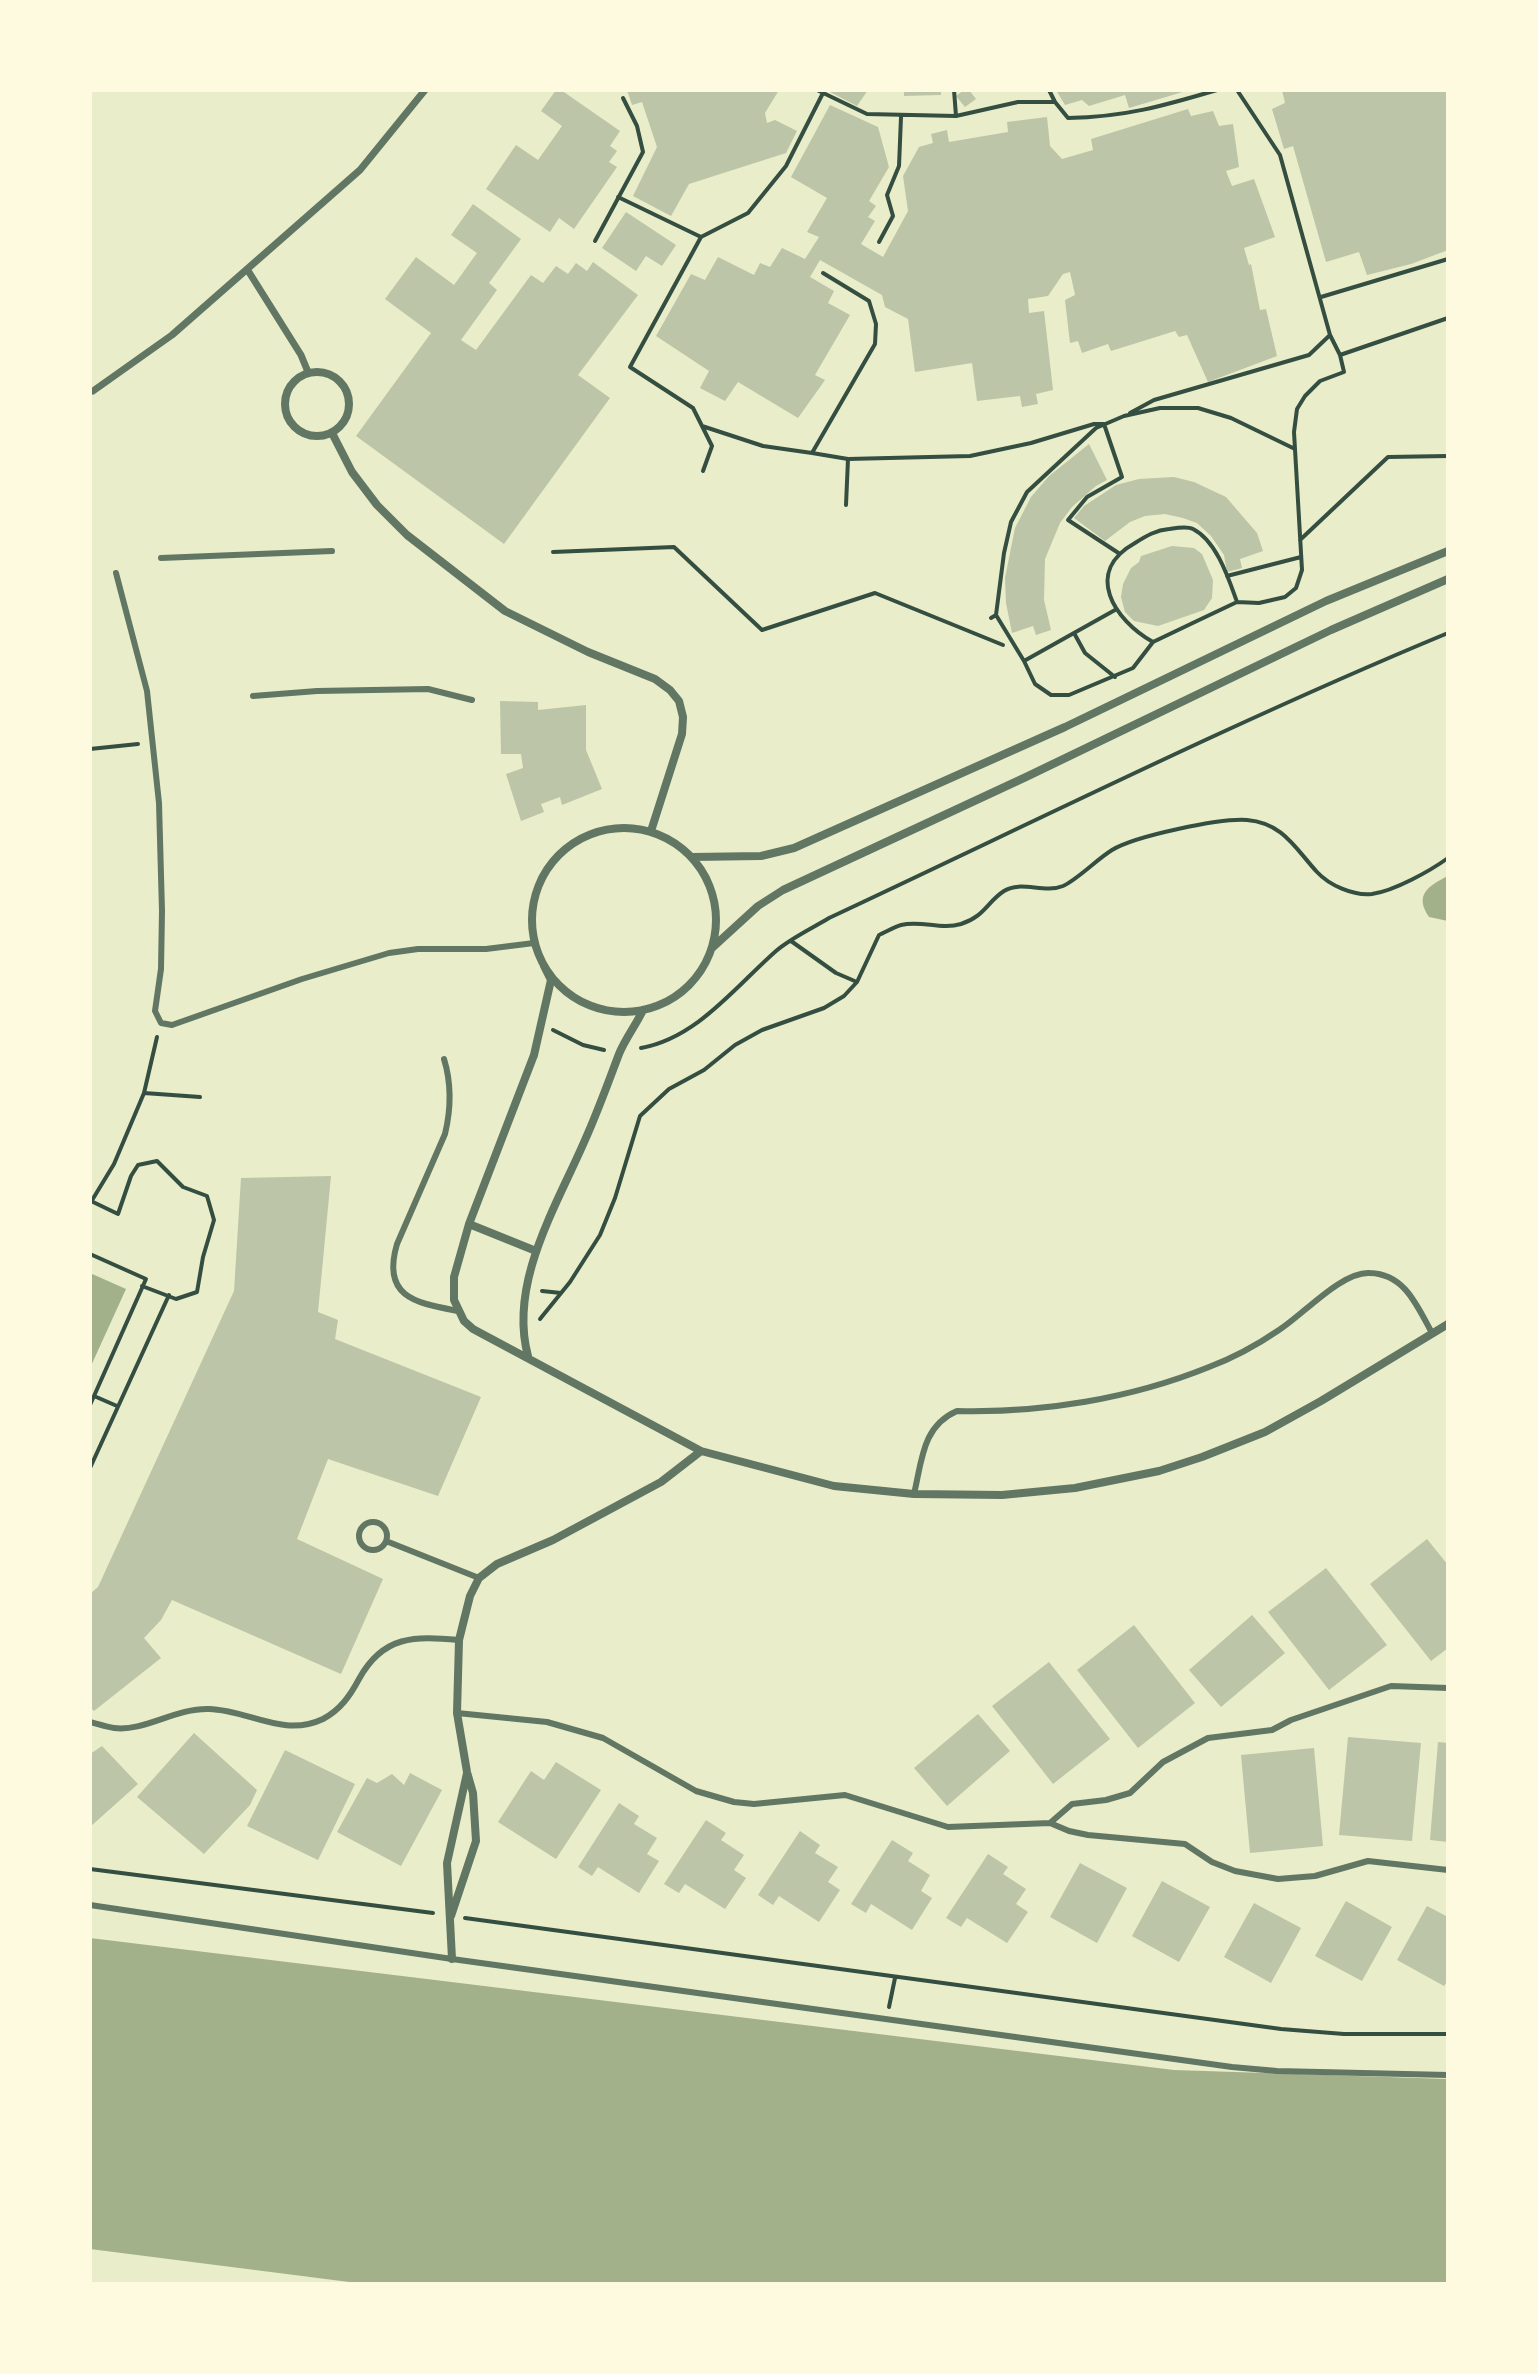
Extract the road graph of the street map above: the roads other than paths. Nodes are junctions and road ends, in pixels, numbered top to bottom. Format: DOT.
graph roads {
  1 [pos="425,90"];
  2 [pos="247,269"];
  3 [pos="308,372"];
  4 [pos="93,391"];
  5 [pos="332,433"];
  6 [pos="332,551"];
  7 [pos="1448,551"];
  8 [pos="161,558"];
  9 [pos="116,573"];
  10 [pos="1448,579"];
  11 [pos="253,696"];
  12 [pos="472,700"];
  13 [pos="651,831"];
  14 [pos="692,857"];
  15 [pos="534,943"];
  16 [pos="712,948"];
  17 [pos="544,966"];
  18 [pos="643,1010"];
  19 [pos="444,1059"];
  20 [pos="469,1224"];
  21 [pos="536,1251"];
  22 [pos="458,1311"];
  23 [pos="1448,1324"];
  24 [pos="1432,1333"];
  25 [pos="528,1356"];
  26 [pos="701,1451"];
  27 [pos="914,1494"];
  28 [pos="386,1541"];
  29 [pos="479,1578"];
  30 [pos="459,1640"];
  31 [pos="1448,1688"];
  32 [pos="457,1713"];
  33 [pos="90,1722"];
  34 [pos="467,1772"];
  35 [pos="1050,1823"];
  36 [pos="1448,1870"];
  37 [pos="90,1905"];
  38 [pos="451,1916"];
  39 [pos="452,1959"];
  40 [pos="1448,2075"];
  1 -- 2 [label="street"];
  2 -- 3 [label="street"];
  2 -- 4 [label="street"];
  3 -- 5 [label="street"];
  3 -- 5 [label="street"];
  5 -- 13 [label="street"];
  6 -- 8 [label="lane"];
  7 -- 14 [label="street"];
  9 -- 15 [label="lane"];
  10 -- 16 [label="street"];
  11 -- 12 [label="lane"];
  13 -- 14 [label="street"];
  13 -- 15 [label="street"];
  14 -- 16 [label="street"];
  15 -- 17 [label="street"];
  16 -- 18 [label="street"];
  17 -- 18 [label="street"];
  17 -- 20 [label="street"];
  18 -- 21 [label="street"];
  19 -- 22 [label="lane"];
  20 -- 21 [label="street"];
  20 -- 22 [label="street"];
  21 -- 25 [label="street"];
  22 -- 25 [label="street"];
  23 -- 24 [label="street"];
  24 -- 27 [label="street"];
  24 -- 27 [label="lane"];
  25 -- 26 [label="street"];
  26 -- 27 [label="street"];
  26 -- 29 [label="street"];
  28 -- 28 [label="lane"];
  28 -- 29 [label="lane"];
  29 -- 30 [label="street"];
  30 -- 32 [label="street"];
  30 -- 33 [label="lane"];
  31 -- 35 [label="lane"];
  32 -- 34 [label="street"];
  32 -- 35 [label="lane"];
  34 -- 38 [label="street"];
  34 -- 38 [label="street"];
  35 -- 36 [label="lane"];
  37 -- 39 [label="lane"];
  38 -- 39 [label="street"];
  39 -- 40 [label="lane"];
}
